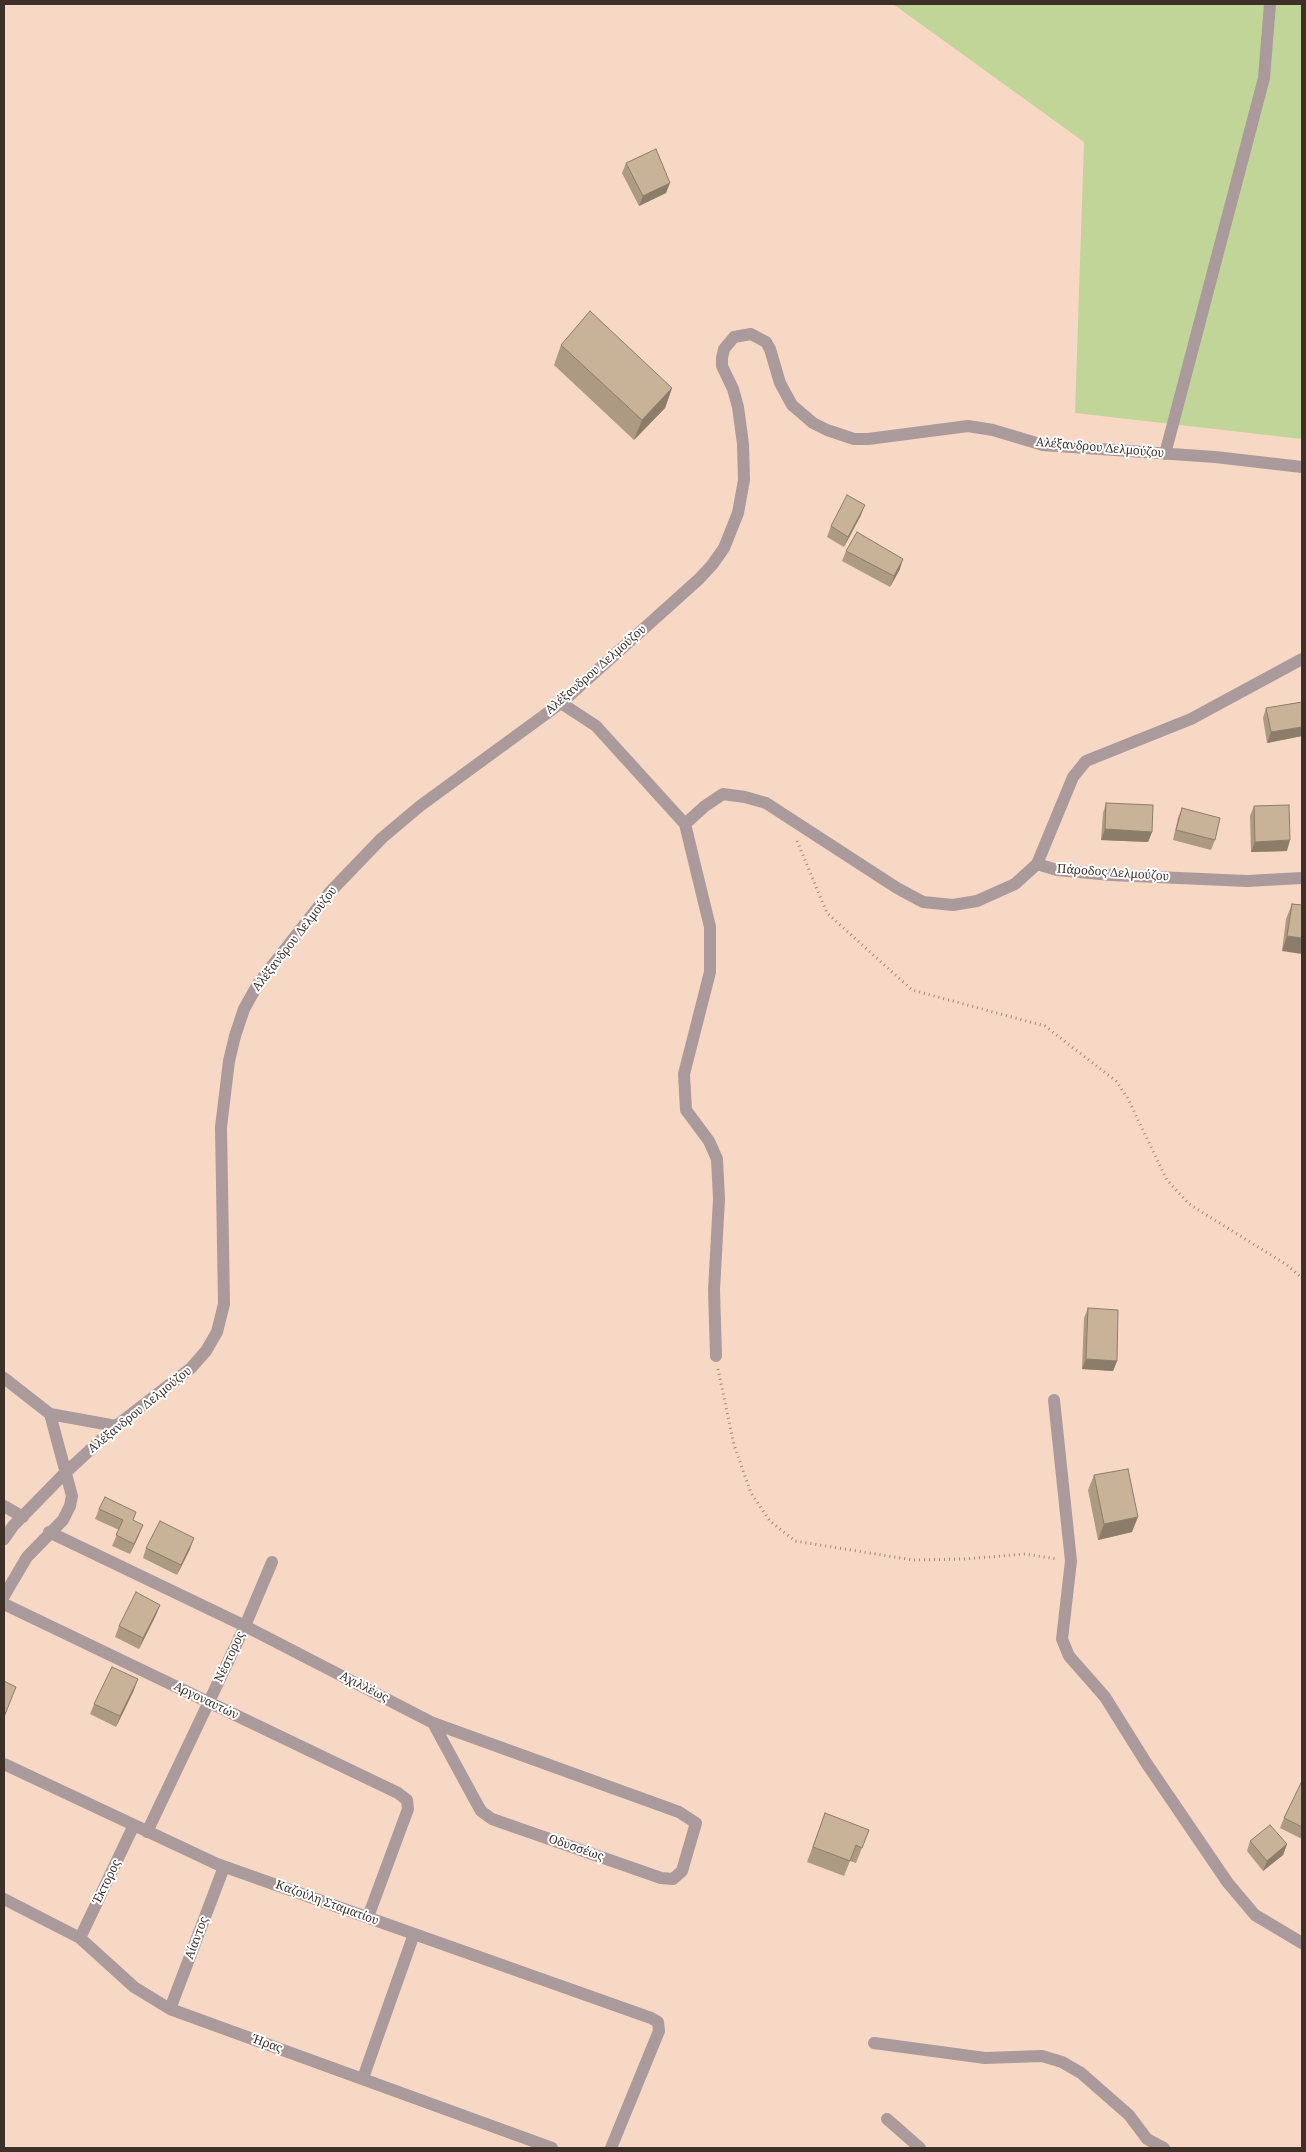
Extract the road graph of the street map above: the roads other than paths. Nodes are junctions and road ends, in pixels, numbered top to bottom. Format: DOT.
graph roads {
  1 [pos="1270,4"];
  2 [pos="1165,454"];
  3 [pos="1302,467"];
  4 [pos="1302,659"];
  5 [pos="561,703"];
  6 [pos="685,824"];
  7 [pos="1038,864"];
  8 [pos="1302,878"];
  9 [pos="716,1356"];
  10 [pos="4,1378"];
  11 [pos="1054,1400"];
  12 [pos="50,1414"];
  13 [pos="116,1426"];
  14 [pos="65,1473"];
  15 [pos="4,1506"];
  16 [pos="23,1516"];
  17 [pos="49,1532"];
  18 [pos="4,1539"];
  19 [pos="272,1562"];
  20 [pos="4,1596"];
  21 [pos="4,1604"];
  22 [pos="244,1626"];
  23 [pos="209,1702"];
  24 [pos="433,1723"];
  25 [pos="4,1764"];
  26 [pos="134,1826"];
  27 [pos="147,1832"];
  28 [pos="224,1867"];
  29 [pos="673,1879"];
  30 [pos="4,1899"];
  31 [pos="368,1917"];
  32 [pos="414,1934"];
  33 [pos="80,1938"];
  34 [pos="1302,1943"];
  35 [pos="170,2009"];
  36 [pos="874,2043"];
  37 [pos="363,2078"];
  38 [pos="887,2119"];
  39 [pos="552,2148"];
  40 [pos="611,2148"];
  41 [pos="920,2148"];
  42 [pos="1164,2148"];
  1 -- 2 [label="street"];
  2 -- 3 [label="street, Αλέξανδρου Δελμούζου"];
  2 -- 5 [label="street, Αλέξανδρου Δελμούζου"];
  4 -- 7 [label="street, Πάροδος Δελμούζου"];
  5 -- 6 [label="street"];
  5 -- 13 [label="street, Αλέξανδρου Δελμούζου"];
  6 -- 7 [label="street"];
  6 -- 9 [label="street"];
  7 -- 8 [label="street, Πάροδος Δελμούζου"];
  10 -- 12 [label="street"];
  11 -- 34 [label="street"];
  12 -- 13 [label="street"];
  12 -- 14 [label="street"];
  13 -- 14 [label="street, Αλέξανδρου Δελμούζου"];
  14 -- 16 [label="street, Αλέξανδρου Δελμούζου"];
  14 -- 17 [label="street"];
  15 -- 16 [label="street"];
  16 -- 18 [label="street, Αλέξανδρου Δελμούζου"];
  17 -- 20 [label="street"];
  17 -- 22 [label="street, Αχιλλέως"];
  19 -- 22 [label="street, Νέστορος"];
  21 -- 23 [label="street, Αργοναυτών"];
  22 -- 23 [label="street, Νέστορος"];
  22 -- 24 [label="street, Αχιλλέως"];
  23 -- 27 [label="street, Νέστορος"];
  23 -- 31 [label="street, Αργοναυτών"];
  24 -- 29 [label="street, Οδυσσέως"];
  24 -- 29 [label="street, Αχιλλέως"];
  25 -- 26 [label="street, Καζούλη Σταματίου"];
  26 -- 27 [label="street, Καζούλη Σταματίου"];
  26 -- 33 [label="street, Έκτορος"];
  27 -- 28 [label="street, Καζούλη Σταματίου"];
  28 -- 31 [label="street, Καζούλη Σταματίου"];
  28 -- 35 [label="street, Αίαντος"];
  30 -- 33 [label="street, Ήρας"];
  31 -- 32 [label="street, Καζούλη Σταματίου"];
  32 -- 37 [label="street"];
  32 -- 40 [label="street, Καζούλη Σταματίου"];
  33 -- 35 [label="street, Ήρας"];
  35 -- 37 [label="street, Ήρας"];
  36 -- 42 [label="street"];
  37 -- 39 [label="street, Ήρας"];
  38 -- 41 [label="street"];
}
